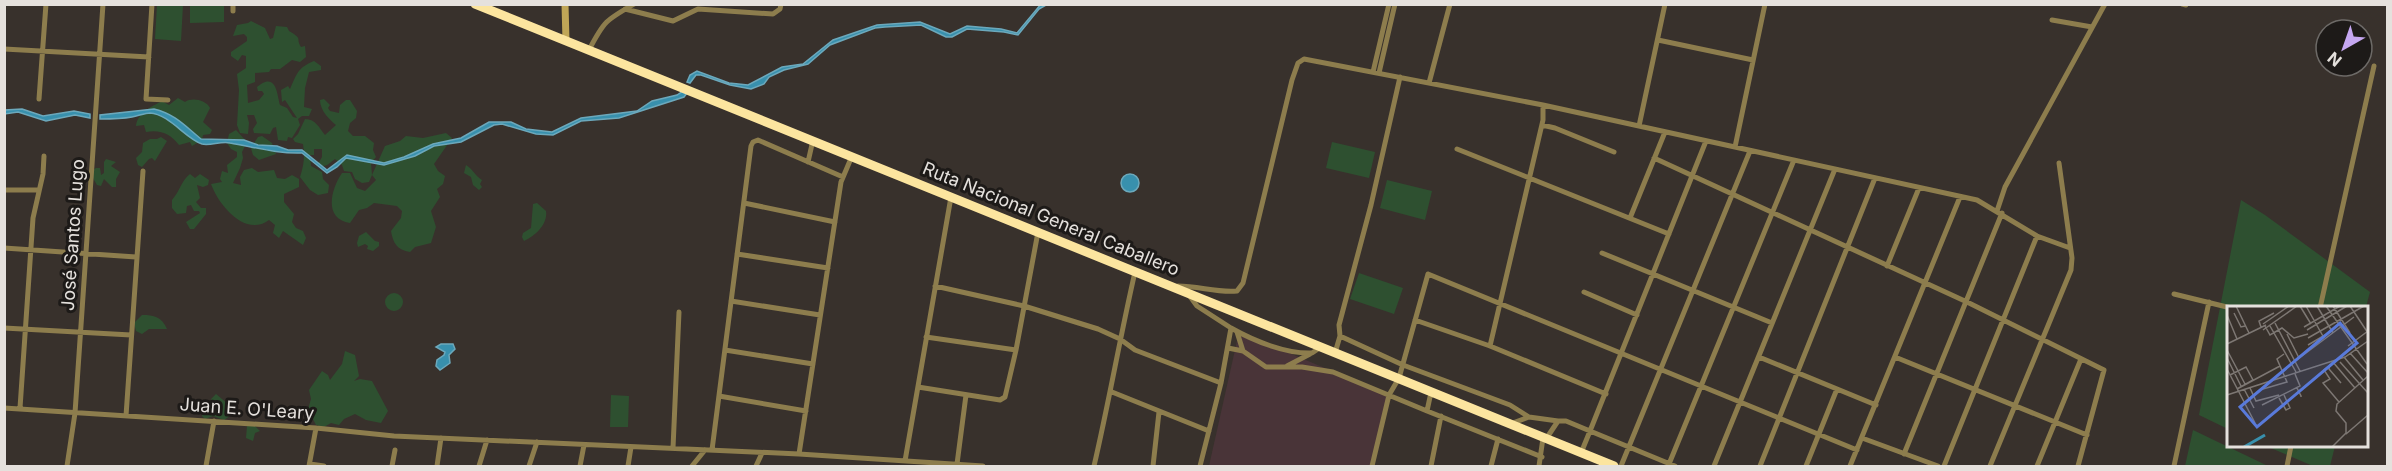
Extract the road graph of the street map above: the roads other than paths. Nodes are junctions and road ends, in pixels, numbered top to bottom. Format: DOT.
graph roads {
  1 [pos="46,4"];
  2 [pos="103,4"];
  3 [pos="152,4"];
  4 [pos="475,4"];
  5 [pos="565,4"];
  6 [pos="634,4"];
  7 [pos="782,4"];
  8 [pos="1389,4"];
  9 [pos="1395,4"];
  10 [pos="1450,4"];
  11 [pos="1665,4"];
  12 [pos="1765,4"];
  13 [pos="2106,4"];
  14 [pos="701,7"];
  15 [pos="626,9"];
  16 [pos="2052,20"];
  17 [pos="2092,27"];
  18 [pos="1658,40"];
  19 [pos="566,41"];
  20 [pos="4,49"];
  21 [pos="589,50"];
  22 [pos="43,51"];
  23 [pos="101,54"];
  24 [pos="149,57"];
  25 [pos="1753,60"];
  26 [pos="1376,72"];
  27 [pos="1400,77"];
  28 [pos="2371,78"];
  29 [pos="1430,83"];
  30 [pos="39,99"];
  31 [pos="168,100"];
  32 [pos="1543,105"];
  33 [pos="1542,125"];
  34 [pos="1639,126"];
  35 [pos="1665,132"];
  36 [pos="813,140"];
  37 [pos="1706,141"];
  38 [pos="1735,147"];
  39 [pos="1456,149"];
  40 [pos="1750,151"];
  41 [pos="1614,152"];
  42 [pos="44,156"];
  43 [pos="852,156"];
  44 [pos="1654,158"];
  45 [pos="1794,160"];
  46 [pos="808,162"];
  47 [pos="2059,163"];
  48 [pos="1835,169"];
  49 [pos="143,171"];
  50 [pos="1693,175"];
  51 [pos="843,177"];
  52 [pos="1530,178"];
  53 [pos="1875,178"];
  54 [pos="1919,188"];
  55 [pos="4,190"];
  56 [pos="39,190"];
  57 [pos="1732,194"];
  58 [pos="951,197"];
  59 [pos="1960,197"];
  60 [pos="744,203"];
  61 [pos="1772,212"];
  62 [pos="1999,212"];
  63 [pos="1630,218"];
  64 [pos="835,222"];
  65 [pos="1810,230"];
  66 [pos="1038,232"];
  67 [pos="1669,234"];
  68 [pos="2037,236"];
  69 [pos="1848,247"];
  70 [pos="4,248"];
  71 [pos="2070,248"];
  72 [pos="30,249"];
  73 [pos="86,252"];
  74 [pos="1602,253"];
  75 [pos="737,254"];
  76 [pos="136,257"];
  77 [pos="1887,266"];
  78 [pos="828,268"];
  79 [pos="1135,272"];
  80 [pos="1654,273"];
  81 [pos="1925,284"];
  82 [pos="935,286"];
  83 [pos="1172,286"];
  84 [pos="1693,290"];
  85 [pos="1584,292"];
  86 [pos="1189,293"];
  87 [pos="2174,294"];
  88 [pos="731,301"];
  89 [pos="1967,302"];
  90 [pos="2210,302"];
  91 [pos="1501,304"];
  92 [pos="1024,306"];
  93 [pos="1733,306"];
  94 [pos="2320,306"];
  95 [pos="2227,307"];
  96 [pos="679,312"];
  97 [pos="820,315"];
  98 [pos="1637,315"];
  99 [pos="1415,320"];
  100 [pos="2003,320"];
  101 [pos="1772,323"];
  102 [pos="4,328"];
  103 [pos="26,329"];
  104 [pos="1234,330"];
  105 [pos="81,332"];
  106 [pos="131,335"];
  107 [pos="1340,336"];
  108 [pos="926,337"];
  109 [pos="1120,339"];
  110 [pos="2042,339"];
  111 [pos="1490,346"];
  112 [pos="1321,347"];
  113 [pos="1228,348"];
  114 [pos="725,350"];
  115 [pos="1016,350"];
  116 [pos="1243,351"];
  117 [pos="1312,353"];
  118 [pos="1335,353"];
  119 [pos="1622,355"];
  120 [pos="1759,357"];
  121 [pos="1895,357"];
  122 [pos="2081,359"];
  123 [pos="813,364"];
  124 [pos="1403,365"];
  125 [pos="1285,367"];
  126 [pos="1660,371"];
  127 [pos="1797,373"];
  128 [pos="1938,374"];
  129 [pos="1399,378"];
  130 [pos="1221,383"];
  131 [pos="918,387"];
  132 [pos="1700,387"];
  133 [pos="1837,389"];
  134 [pos="1974,389"];
  135 [pos="1112,392"];
  136 [pos="1434,392"];
  137 [pos="1606,394"];
  138 [pos="966,395"];
  139 [pos="1389,395"];
  140 [pos="719,396"];
  141 [pos="1740,403"];
  142 [pos="1876,405"];
  143 [pos="2015,406"];
  144 [pos="4,408"];
  145 [pos="20,408"];
  146 [pos="806,411"];
  147 [pos="1427,411"];
  148 [pos="1159,412"];
  149 [pos="75,413"];
  150 [pos="126,416"];
  151 [pos="1441,416"];
  152 [pos="1529,417"];
  153 [pos="1779,419"];
  154 [pos="213,421"];
  155 [pos="1558,421"];
  156 [pos="2054,422"];
  157 [pos="1510,424"];
  158 [pos="316,428"];
  159 [pos="1209,431"];
  160 [pos="1590,431"];
  161 [pos="1819,435"];
  162 [pos="2087,435"];
  163 [pos="441,438"];
  164 [pos="1545,438"];
  165 [pos="1862,438"];
  166 [pos="1498,439"];
  167 [pos="487,440"];
  168 [pos="537,442"];
  169 [pos="584,445"];
  170 [pos="632,447"];
  171 [pos="1629,447"];
  172 [pos="2291,447"];
  173 [pos="673,448"];
  174 [pos="395,450"];
  175 [pos="705,450"];
  176 [pos="712,450"];
  177 [pos="1857,450"];
  178 [pos="762,453"];
  179 [pos="1581,453"];
  180 [pos="799,454"];
  181 [pos="1904,454"];
  182 [pos="1542,457"];
  183 [pos="905,461"];
  184 [pos="957,464"];
  185 [pos="310,465"];
  186 [pos="1672,465"];
  187 [pos="67,466"];
  188 [pos="206,466"];
  189 [pos="324,466"];
  190 [pos="392,466"];
  191 [pos="437,466"];
  192 [pos="479,466"];
  193 [pos="530,466"];
  194 [pos="580,466"];
  195 [pos="628,466"];
  196 [pos="692,466"];
  197 [pos="756,466"];
  198 [pos="983,466"];
  199 [pos="1094,466"];
  200 [pos="1153,466"];
  201 [pos="1200,466"];
  202 [pos="1372,466"];
  203 [pos="1431,466"];
  204 [pos="1491,466"];
  205 [pos="1539,466"];
  206 [pos="1614,466"];
  207 [pos="1621,466"];
  208 [pos="1714,466"];
  209 [pos="1760,466"];
  210 [pos="1806,466"];
  211 [pos="1850,466"];
  212 [pos="1938,466"];
  213 [pos="1944,466"];
  214 [pos="1990,466"];
  215 [pos="2037,466"];
  216 [pos="2078,466"];
  217 [pos="2174,466"];
  218 [pos="2287,466"];
  1 -- 22 [label="street"];
  2 -- 23 [label="street, José Santos Lugo"];
  3 -- 24 [label="street"];
  4 -- 19 [label="highway, Ruta Nacional General Caballero"];
  5 -- 19 [label="street"];
  6 -- 15 [label="street"];
  7 -- 14 [label="street"];
  8 -- 26 [label="street"];
  9 -- 26 [label="street"];
  10 -- 29 [label="street"];
  11 -- 18 [label="street"];
  12 -- 25 [label="street"];
  13 -- 17 [label="street"];
  14 -- 15 [label="street"];
  15 -- 21 [label="street"];
  16 -- 17 [label="street"];
  17 -- 62 [label="street"];
  18 -- 25 [label="street"];
  18 -- 34 [label="street"];
  19 -- 21 [label="highway, Ruta Nacional General Caballero"];
  20 -- 22 [label="street"];
  21 -- 36 [label="highway, Ruta Nacional General Caballero"];
  22 -- 23 [label="street"];
  22 -- 30 [label="street"];
  23 -- 24 [label="street"];
  23 -- 73 [label="street, José Santos Lugo"];
  24 -- 31 [label="street"];
  25 -- 38 [label="street"];
  26 -- 27 [label="street"];
  26 -- 83 [label="street"];
  27 -- 29 [label="street"];
  27 -- 107 [label="street"];
  28 -- 94 [label="street"];
  29 -- 32 [label="street"];
  32 -- 33 [label="street"];
  32 -- 34 [label="street"];
  33 -- 41 [label="street"];
  33 -- 52 [label="street"];
  34 -- 35 [label="street"];
  35 -- 37 [label="street"];
  35 -- 44 [label="street"];
  36 -- 43 [label="highway, Ruta Nacional General Caballero"];
  36 -- 46 [label="street"];
  37 -- 38 [label="street"];
  37 -- 50 [label="street"];
  38 -- 40 [label="street"];
  39 -- 52 [label="street"];
  40 -- 45 [label="street"];
  40 -- 57 [label="street"];
  42 -- 56 [label="street"];
  43 -- 51 [label="street"];
  43 -- 58 [label="highway, Ruta Nacional General Caballero"];
  44 -- 50 [label="street"];
  44 -- 63 [label="street"];
  45 -- 48 [label="street"];
  45 -- 61 [label="street"];
  46 -- 51 [label="street"];
  46 -- 60 [label="street"];
  47 -- 71 [label="street"];
  48 -- 53 [label="street"];
  48 -- 65 [label="street"];
  49 -- 76 [label="street"];
  50 -- 57 [label="street"];
  50 -- 67 [label="street"];
  51 -- 64 [label="street"];
  52 -- 63 [label="street"];
  52 -- 91 [label="street"];
  53 -- 54 [label="street"];
  53 -- 69 [label="street"];
  54 -- 59 [label="street"];
  54 -- 77 [label="street"];
  55 -- 56 [label="street"];
  56 -- 72 [label="street"];
  57 -- 61 [label="street"];
  57 -- 84 [label="street"];
  58 -- 66 [label="highway, Ruta Nacional General Caballero"];
  58 -- 82 [label="street"];
  59 -- 62 [label="street"];
  59 -- 81 [label="street"];
  60 -- 64 [label="street"];
  60 -- 75 [label="street"];
  61 -- 65 [label="street"];
  61 -- 93 [label="street"];
  62 -- 68 [label="street"];
  62 -- 89 [label="street"];
  63 -- 67 [label="street"];
  64 -- 78 [label="street"];
  65 -- 69 [label="street"];
  65 -- 101 [label="street"];
  66 -- 79 [label="highway, Ruta Nacional General Caballero"];
  66 -- 92 [label="street"];
  67 -- 80 [label="street"];
  68 -- 71 [label="street"];
  68 -- 100 [label="street"];
  69 -- 77 [label="street"];
  69 -- 127 [label="street"];
  70 -- 72 [label="street"];
  71 -- 110 [label="street"];
  72 -- 73 [label="street"];
  72 -- 103 [label="street"];
  73 -- 76 [label="street"];
  73 -- 105 [label="street, José Santos Lugo"];
  74 -- 80 [label="street"];
  75 -- 78 [label="street"];
  75 -- 88 [label="street"];
  76 -- 106 [label="street"];
  77 -- 81 [label="street"];
  78 -- 97 [label="street"];
  79 -- 83 [label="highway, Ruta Nacional General Caballero"];
  79 -- 109 [label="street"];
  80 -- 84 [label="street"];
  80 -- 98 [label="street"];
  81 -- 89 [label="street"];
  81 -- 121 [label="street"];
  82 -- 92 [label="street"];
  82 -- 108 [label="street"];
  83 -- 86 [label="highway, Ruta Nacional General Caballero"];
  84 -- 93 [label="street"];
  84 -- 126 [label="street"];
  85 -- 98 [label="street"];
  86 -- 104 [label="street"];
  86 -- 112 [label="highway, Ruta Nacional General Caballero"];
  87 -- 90 [label="street"];
  88 -- 97 [label="street"];
  88 -- 114 [label="street"];
  89 -- 100 [label="street"];
  89 -- 128 [label="street"];
  90 -- 95 [label="street"];
  90 -- 217 [label="street"];
  91 -- 99 [label="street"];
  91 -- 111 [label="street"];
  91 -- 119 [label="street"];
  92 -- 109 [label="street"];
  92 -- 115 [label="street"];
  93 -- 101 [label="street"];
  93 -- 132 [label="street"];
  96 -- 173 [label="street"];
  97 -- 123 [label="street"];
  98 -- 119 [label="street"];
  99 -- 111 [label="street"];
  99 -- 124 [label="street"];
  100 -- 110 [label="street"];
  100 -- 134 [label="street"];
  101 -- 120 [label="street"];
  102 -- 103 [label="street"];
  103 -- 105 [label="street"];
  103 -- 145 [label="street"];
  104 -- 113 [label="street"];
  104 -- 116 [label="street"];
  104 -- 117 [label="street"];
  105 -- 106 [label="street"];
  105 -- 149 [label="street, José Santos Lugo"];
  106 -- 150 [label="street"];
  107 -- 118 [label="street"];
  107 -- 124 [label="street"];
  108 -- 115 [label="street"];
  108 -- 131 [label="street"];
  109 -- 130 [label="street"];
  109 -- 135 [label="street"];
  110 -- 122 [label="street"];
  110 -- 143 [label="street"];
  111 -- 137 [label="street"];
  112 -- 117 [label="street"];
  112 -- 118 [label="highway, Ruta Nacional General Caballero"];
  113 -- 116 [label="street"];
  113 -- 130 [label="street"];
  114 -- 123 [label="street"];
  114 -- 140 [label="street"];
  115 -- 138 [label="street"];
  116 -- 125 [label="street"];
  117 -- 125 [label="street"];
  118 -- 129 [label="highway, Ruta Nacional General Caballero"];
  119 -- 126 [label="street"];
  119 -- 137 [label="street"];
  120 -- 127 [label="street"];
  120 -- 141 [label="street"];
  121 -- 128 [label="street"];
  121 -- 142 [label="street"];
  122 -- 156 [label="street"];
  122 -- 162 [label="street"];
  123 -- 146 [label="street"];
  124 -- 129 [label="street"];
  124 -- 152 [label="street"];
  125 -- 139 [label="street"];
  126 -- 132 [label="street"];
  126 -- 171 [label="street"];
  127 -- 133 [label="street"];
  127 -- 153 [label="street"];
  128 -- 134 [label="street"];
  128 -- 181 [label="street"];
  129 -- 136 [label="highway, Ruta Nacional General Caballero"];
  129 -- 139 [label="street"];
  130 -- 159 [label="street"];
  131 -- 138 [label="street"];
  131 -- 183 [label="street"];
  132 -- 141 [label="street"];
  132 -- 186 [label="street"];
  133 -- 142 [label="street"];
  133 -- 161 [label="street"];
  134 -- 143 [label="street"];
  134 -- 213 [label="street"];
  135 -- 148 [label="street"];
  135 -- 199 [label="street"];
  136 -- 147 [label="street"];
  136 -- 157 [label="highway, Ruta Nacional General Caballero"];
  137 -- 160 [label="street"];
  138 -- 184 [label="street"];
  139 -- 147 [label="street"];
  139 -- 202 [label="street"];
  140 -- 146 [label="street"];
  140 -- 176 [label="street"];
  141 -- 153 [label="street"];
  141 -- 208 [label="street"];
  142 -- 165 [label="street"];
  143 -- 156 [label="street"];
  143 -- 214 [label="street"];
  144 -- 145 [label="street, Juan E. O'Leary"];
  145 -- 149 [label="street, Juan E. O'Leary"];
  146 -- 180 [label="street"];
  147 -- 151 [label="street"];
  148 -- 159 [label="street"];
  148 -- 200 [label="street"];
  149 -- 150 [label="street, Juan E. O'Leary"];
  149 -- 187 [label="street, José Santos Lugo"];
  150 -- 154 [label="street, Juan E. O'Leary"];
  151 -- 166 [label="street"];
  151 -- 203 [label="street"];
  152 -- 155 [label="street"];
  152 -- 157 [label="street"];
  153 -- 161 [label="street"];
  153 -- 209 [label="street"];
  154 -- 158 [label="street, Juan E. O'Leary"];
  154 -- 188 [label="street"];
  155 -- 160 [label="street"];
  155 -- 164 [label="street"];
  156 -- 162 [label="street"];
  156 -- 215 [label="street"];
  157 -- 164 [label="highway, Ruta Nacional General Caballero"];
  158 -- 163 [label="street, Juan E. O'Leary"];
  158 -- 185 [label="street"];
  159 -- 201 [label="street"];
  160 -- 171 [label="street"];
  160 -- 179 [label="street"];
  161 -- 177 [label="street"];
  161 -- 210 [label="street"];
  162 -- 216 [label="street"];
  163 -- 167 [label="street, Juan E. O'Leary"];
  163 -- 191 [label="street"];
  164 -- 179 [label="highway, Ruta Nacional General Caballero"];
  164 -- 182 [label="street"];
  165 -- 177 [label="street"];
  165 -- 181 [label="street"];
  166 -- 182 [label="street"];
  166 -- 204 [label="street"];
  167 -- 168 [label="street, Juan E. O'Leary"];
  167 -- 192 [label="street"];
  168 -- 169 [label="street, Juan E. O'Leary"];
  168 -- 193 [label="street"];
  169 -- 170 [label="street, Juan E. O'Leary"];
  169 -- 194 [label="street"];
  170 -- 173 [label="street, Juan E. O'Leary"];
  170 -- 195 [label="street"];
  171 -- 186 [label="street"];
  171 -- 207 [label="street"];
  172 -- 218 [label="street"];
  173 -- 175 [label="street, Juan E. O'Leary"];
  174 -- 190 [label="street"];
  175 -- 176 [label="street, Juan E. O'Leary"];
  175 -- 196 [label="street"];
  176 -- 178 [label="street, Juan E. O'Leary"];
  177 -- 211 [label="street"];
  178 -- 180 [label="street, Juan E. O'Leary"];
  178 -- 197 [label="street"];
  179 -- 206 [label="highway, Ruta Nacional General Caballero"];
  180 -- 183 [label="street, Juan E. O'Leary"];
  181 -- 212 [label="street"];
  182 -- 205 [label="street"];
  183 -- 184 [label="street, Juan E. O'Leary"];
  184 -- 198 [label="street, Juan E. O'Leary"];
  185 -- 189 [label="street"];
}
